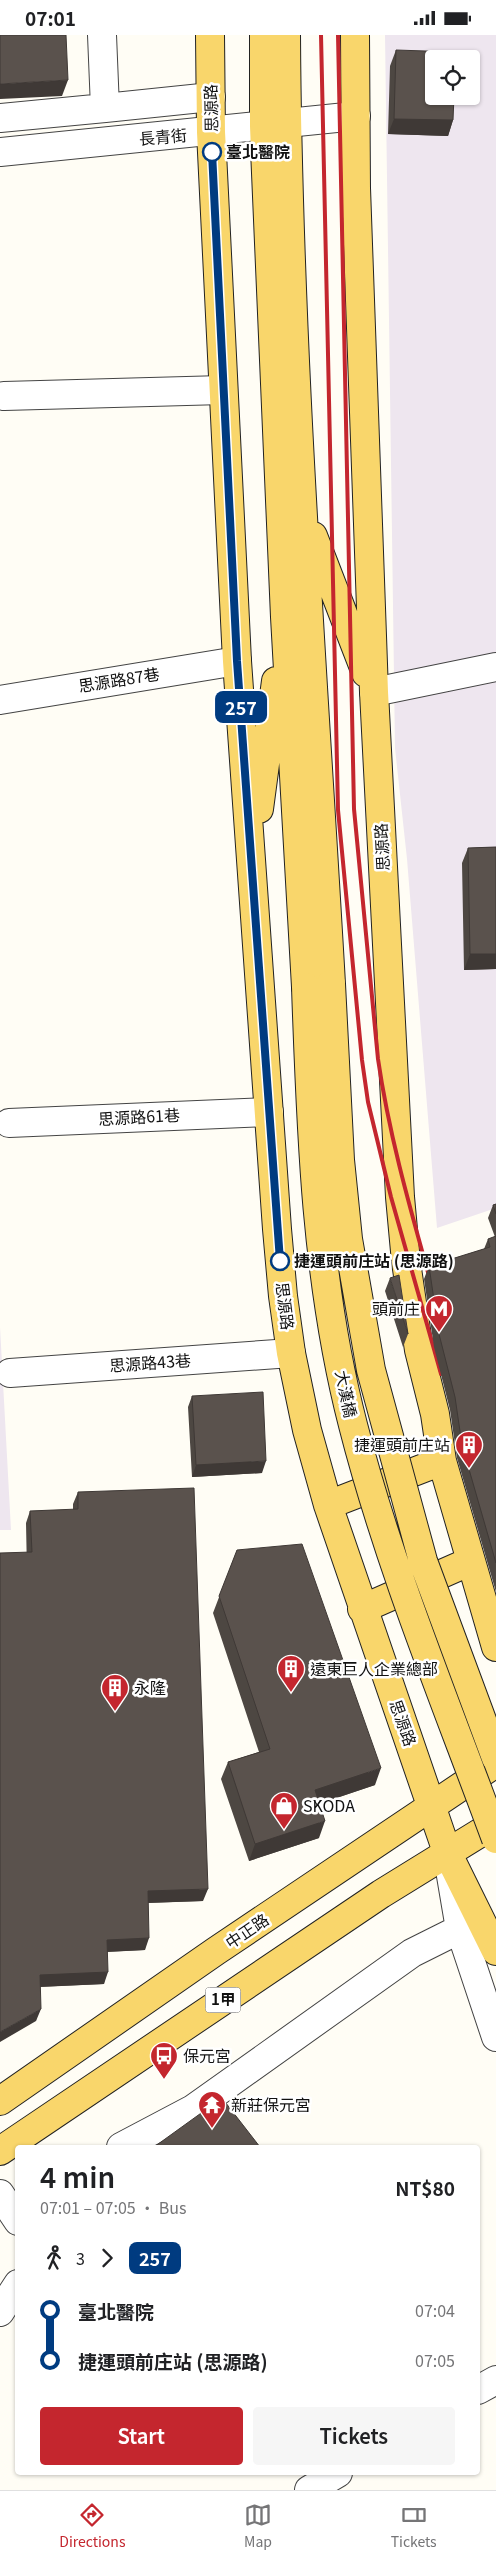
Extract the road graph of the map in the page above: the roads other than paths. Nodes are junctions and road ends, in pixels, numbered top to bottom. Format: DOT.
graph roads {
  1 [pos="102,35"];
  2 [pos="210,35"];
  3 [pos="264,35"];
  4 [pos="286,35"];
  5 [pos="355,35"];
  6 [pos="211,97"];
  7 [pos="104,108"];
  8 [pos="356,116"];
  9 [pos="0,118"];
  10 [pos="275,125"];
  11 [pos="211,132"];
  12 [pos="0,153"];
  13 [pos="223,389"];
  14 [pos="4,396"];
  15 [pos="303,512"];
  16 [pos="285,617"];
  17 [pos="237,661"];
  18 [pos="496,667"];
  19 [pos="374,692"];
  20 [pos="0,700"];
  21 [pos="252,866"];
  22 [pos="319,985"];
  23 [pos="269,1112"];
  24 [pos="9,1123"];
  25 [pos="291,1353"];
  26 [pos="10,1373"];
  27 [pos="435,1414"];
  28 [pos="442,1461"];
  29 [pos="328,1505"];
  30 [pos="471,1561"];
  31 [pos="496,1590"];
  32 [pos="362,1609"];
  33 [pos="496,1647"];
  34 [pos="496,1758"];
  35 [pos="496,1763"];
  36 [pos="432,1805"];
  37 [pos="496,1823"];
  38 [pos="496,1839"];
  39 [pos="447,1852"];
  40 [pos="460,1929"];
  41 [pos="496,1950"];
  42 [pos="496,2037"];
  43 [pos="0,2101"];
  44 [pos="125,2145"];
  45 [pos="0,2151"];
  46 [pos="15,2289"];
  47 [pos="0,2312"];
  48 [pos="496,2380"];
  49 [pos="480,2389"];
  50 [pos="335,2475"];
  51 [pos="309,2490"];
  1 -- 7 [label="street"];
  2 -- 6 [label="main road, 思源路"];
  3 -- 10 [label="main road"];
  4 -- 10 [label="main road"];
  5 -- 8 [label="main road, 思源路"];
  6 -- 7 [label="street"];
  6 -- 11 [label="main road, 思源路"];
  7 -- 9 [label="street"];
  8 -- 10 [label="street, 長青街"];
  8 -- 19 [label="main road, 思源路"];
  10 -- 11 [label="street, 長青街"];
  10 -- 15 [label="main road"];
  10 -- 16 [label="main road"];
  11 -- 12 [label="street, 長青街"];
  11 -- 13 [label="main road, 思源路"];
  13 -- 14 [label="street"];
  13 -- 17 [label="main road, 思源路"];
  15 -- 19 [label="main road"];
  15 -- 22 [label="main road"];
  16 -- 21 [label="main road"];
  16 -- 22 [label="main road"];
  17 -- 20 [label="street, 思源路87巷"];
  17 -- 21 [label="main road, 思源路"];
  18 -- 19 [label="street"];
  19 -- 27 [label="main road, 思源路"];
  21 -- 23 [label="main road, 思源路"];
  22 -- 34 [label="main road, 大漢橋, bridge"];
  22 -- 38 [label="main road, 大漢橋, bridge"];
  23 -- 24 [label="street, 思源路61巷"];
  23 -- 25 [label="main road, 思源路"];
  25 -- 26 [label="street, 思源路43巷"];
  25 -- 29 [label="main road, 思源路"];
  27 -- 28 [label="main road, 思源路"];
  27 -- 31 [label="main road"];
  28 -- 29 [label="main road"];
  28 -- 30 [label="main road, 思源路"];
  29 -- 32 [label="main road, 思源路"];
  30 -- 32 [label="main road"];
  30 -- 33 [label="main road, 思源路"];
  32 -- 36 [label="main road, 思源路"];
  35 -- 36 [label="main road, 中正路 / 1甲"];
  36 -- 39 [label="main road, 思源路"];
  36 -- 43 [label="main road, 中正路 / 1甲"];
  37 -- 39 [label="main road, 1甲"];
  39 -- 40 [label="street, 思源路"];
  39 -- 41 [label="main road"];
  39 -- 45 [label="main road, 1甲"];
  40 -- 42 [label="street, 思源路"];
  40 -- 44 [label="street"];
  46 -- 47 [label="street"];
  48 -- 49 [label="street"];
  50 -- 51 [label="street"];
}
